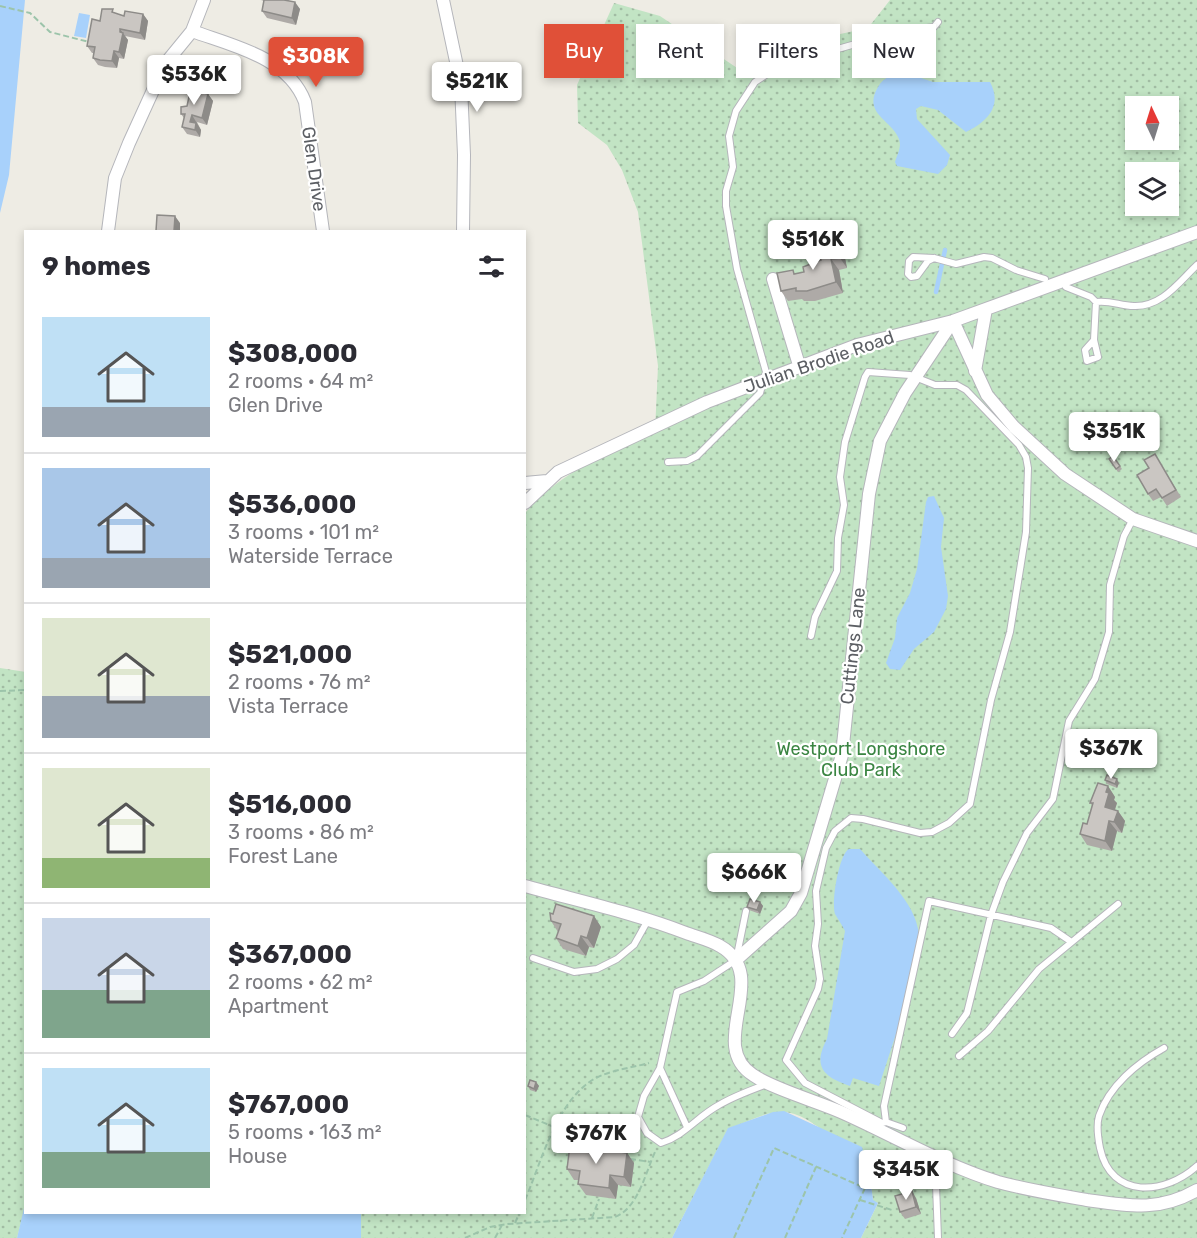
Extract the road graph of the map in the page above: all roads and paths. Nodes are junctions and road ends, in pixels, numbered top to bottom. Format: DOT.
graph roads {
  1 [pos="204,0"];
  2 [pos="443,0"];
  3 [pos="0,6"];
  4 [pos="938,22"];
  5 [pos="192,31"];
  6 [pos="94,43"];
  7 [pos="108,230"];
  8 [pos="323,230"];
  9 [pos="463,230"];
  10 [pos="1197,232"];
  11 [pos="934,258"];
  12 [pos="1197,265"];
  13 [pos="773,279"];
  14 [pos="1045,279"];
  15 [pos="1066,287"];
  16 [pos="1096,302"];
  17 [pos="986,309"];
  18 [pos="953,321"];
  19 [pos="1094,340"];
  20 [pos="799,365"];
  21 [pos="975,371"];
  22 [pos="915,377"];
  23 [pos="765,380"];
  24 [pos="669,462"];
  25 [pos="547,481"];
  26 [pos="526,483"];
  27 [pos="526,502"];
  28 [pos="1133,519"];
  29 [pos="1197,540"];
  30 [pos="811,636"];
  31 [pos="24,690"];
  32 [pos="0,691"];
  33 [pos="526,886"];
  34 [pos="1118,904"];
  35 [pos="746,911"];
  36 [pos="991,915"];
  37 [pos="648,920"];
  38 [pos="1070,941"];
  39 [pos="533,958"];
  40 [pos="736,960"];
  41 [pos="952,1034"];
  42 [pos="1164,1048"];
  43 [pos="958,1056"];
  44 [pos="649,1063"];
  45 [pos="660,1068"];
  46 [pos="770,1083"];
  47 [pos="526,1115"];
  48 [pos="630,1121"];
  49 [pos="886,1122"];
  50 [pos="687,1127"];
  51 [pos="555,1128"];
  52 [pos="903,1128"];
  53 [pos="656,1150"];
  54 [pos="576,1152"];
  55 [pos="607,1156"];
  56 [pos="935,1157"];
  57 [pos="629,1159"];
  58 [pos="651,1162"];
  59 [pos="1197,1166"];
  60 [pos="816,1167"];
  61 [pos="1197,1190"];
  62 [pos="526,1198"];
  63 [pos="599,1198"];
  64 [pos="860,1200"];
  65 [pos="892,1210"];
  66 [pos="519,1214"];
  67 [pos="591,1219"];
  68 [pos="515,1224"];
  69 [pos="502,1225"];
  70 [pos="465,1238"];
  71 [pos="495,1238"];
  72 [pos="734,1238"];
  73 [pos="785,1238"];
  74 [pos="842,1238"];
  75 [pos="938,1238"];
  1 -- 5 [label="street"];
  2 -- 9 [label="street"];
  3 -- 6 [label="path"];
  4 -- 23 [label="lane"];
  5 -- 7 [label="street"];
  5 -- 8 [label="street, Glen Drive"];
  10 -- 17 [label="street, Julian Brodie Road"];
  11 -- 11 [label="lane"];
  11 -- 14 [label="lane"];
  12 -- 16 [label="lane"];
  13 -- 20 [label="street"];
  15 -- 16 [label="lane"];
  16 -- 19 [label="lane"];
  17 -- 18 [label="street, Julian Brodie Road"];
  17 -- 21 [label="street"];
  18 -- 20 [label="street, Julian Brodie Road"];
  18 -- 21 [label="street"];
  18 -- 22 [label="street, Cuttings Lane"];
  20 -- 23 [label="street, Julian Brodie Road"];
  21 -- 28 [label="street"];
  22 -- 30 [label="lane"];
  22 -- 40 [label="street, Cuttings Lane"];
  22 -- 49 [label="lane"];
  23 -- 24 [label="lane"];
  23 -- 25 [label="street, Julian Brodie Road"];
  25 -- 26 [label="street"];
  25 -- 27 [label="street, Julian Brodie Road"];
  28 -- 29 [label="street"];
  28 -- 36 [label="lane"];
  31 -- 32 [label="path"];
  33 -- 37 [label="street"];
  34 -- 38 [label="lane"];
  35 -- 40 [label="lane"];
  36 -- 38 [label="lane"];
  36 -- 41 [label="lane"];
  36 -- 49 [label="lane"];
  37 -- 39 [label="lane"];
  37 -- 40 [label="street"];
  38 -- 43 [label="lane"];
  40 -- 45 [label="lane"];
  40 -- 46 [label="street"];
  42 -- 59 [label="lane"];
  44 -- 51 [label="path"];
  45 -- 50 [label="lane"];
  45 -- 50 [label="lane"];
  46 -- 50 [label="lane"];
  46 -- 56 [label="street"];
  47 -- 51 [label="path"];
  48 -- 55 [label="path"];
  49 -- 52 [label="lane"];
  51 -- 54 [label="path"];
  51 -- 62 [label="path"];
  53 -- 58 [label="path"];
  56 -- 61 [label="street"];
  56 -- 75 [label="lane"];
  57 -- 58 [label="path"];
  58 -- 67 [label="path"];
  60 -- 64 [label="path"];
  60 -- 72 [label="path"];
  60 -- 73 [label="path"];
  63 -- 67 [label="path"];
  64 -- 65 [label="path"];
  64 -- 74 [label="path"];
  66 -- 68 [label="path"];
  67 -- 68 [label="path"];
  68 -- 69 [label="path"];
  69 -- 70 [label="path"];
  69 -- 71 [label="path"];
}
